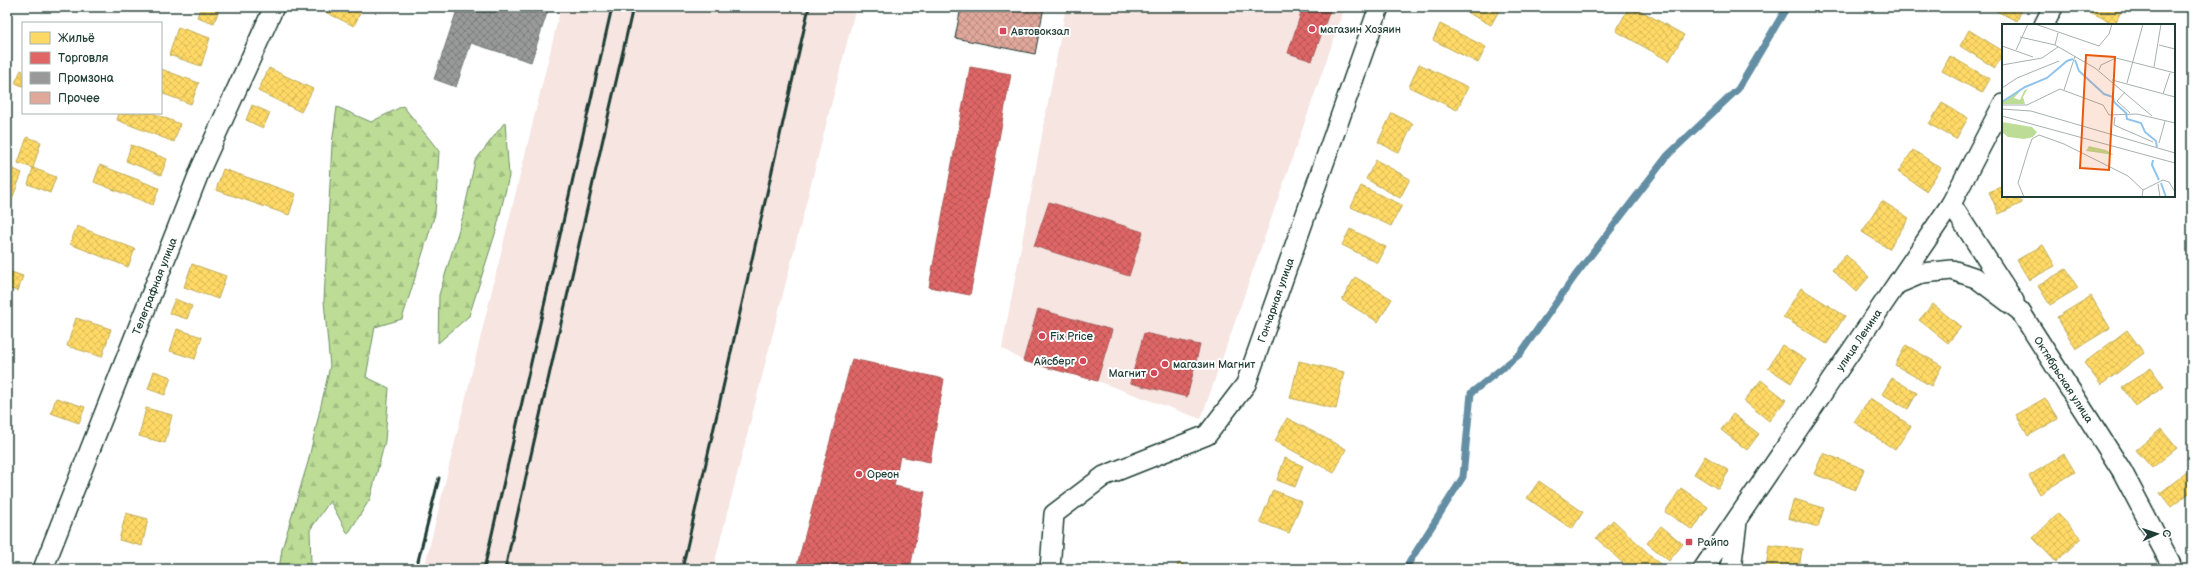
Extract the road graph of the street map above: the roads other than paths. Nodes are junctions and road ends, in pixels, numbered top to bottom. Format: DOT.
graph roads {
  1 [pos="274,7"];
  2 [pos="1379,7"];
  3 [pos="2053,7"];
  4 [pos="2044,24"];
  5 [pos="2002,106"];
  6 [pos="1951,204"];
  7 [pos="1897,284"];
  8 [pos="2020,311"];
  9 [pos="1738,521"];
  10 [pos="43,569"];
  11 [pos="1050,569"];
  12 [pos="1703,569"];
  13 [pos="1732,569"];
  14 [pos="2172,569"];
  1 -- 10 [label="street, Телеграфная улица"];
  2 -- 11 [label="street, Гончарная улица"];
  3 -- 4 [label="street"];
  5 -- 6 [label="street, улица Ленина"];
  6 -- 7 [label="street, улица Ленина"];
  6 -- 8 [label="street"];
  7 -- 8 [label="street, Октябрьская улица"];
  7 -- 9 [label="street, улица Ленина"];
  8 -- 14 [label="street, Октябрьская улица"];
  9 -- 12 [label="street, улица Ленина"];
  9 -- 13 [label="street"];
}
